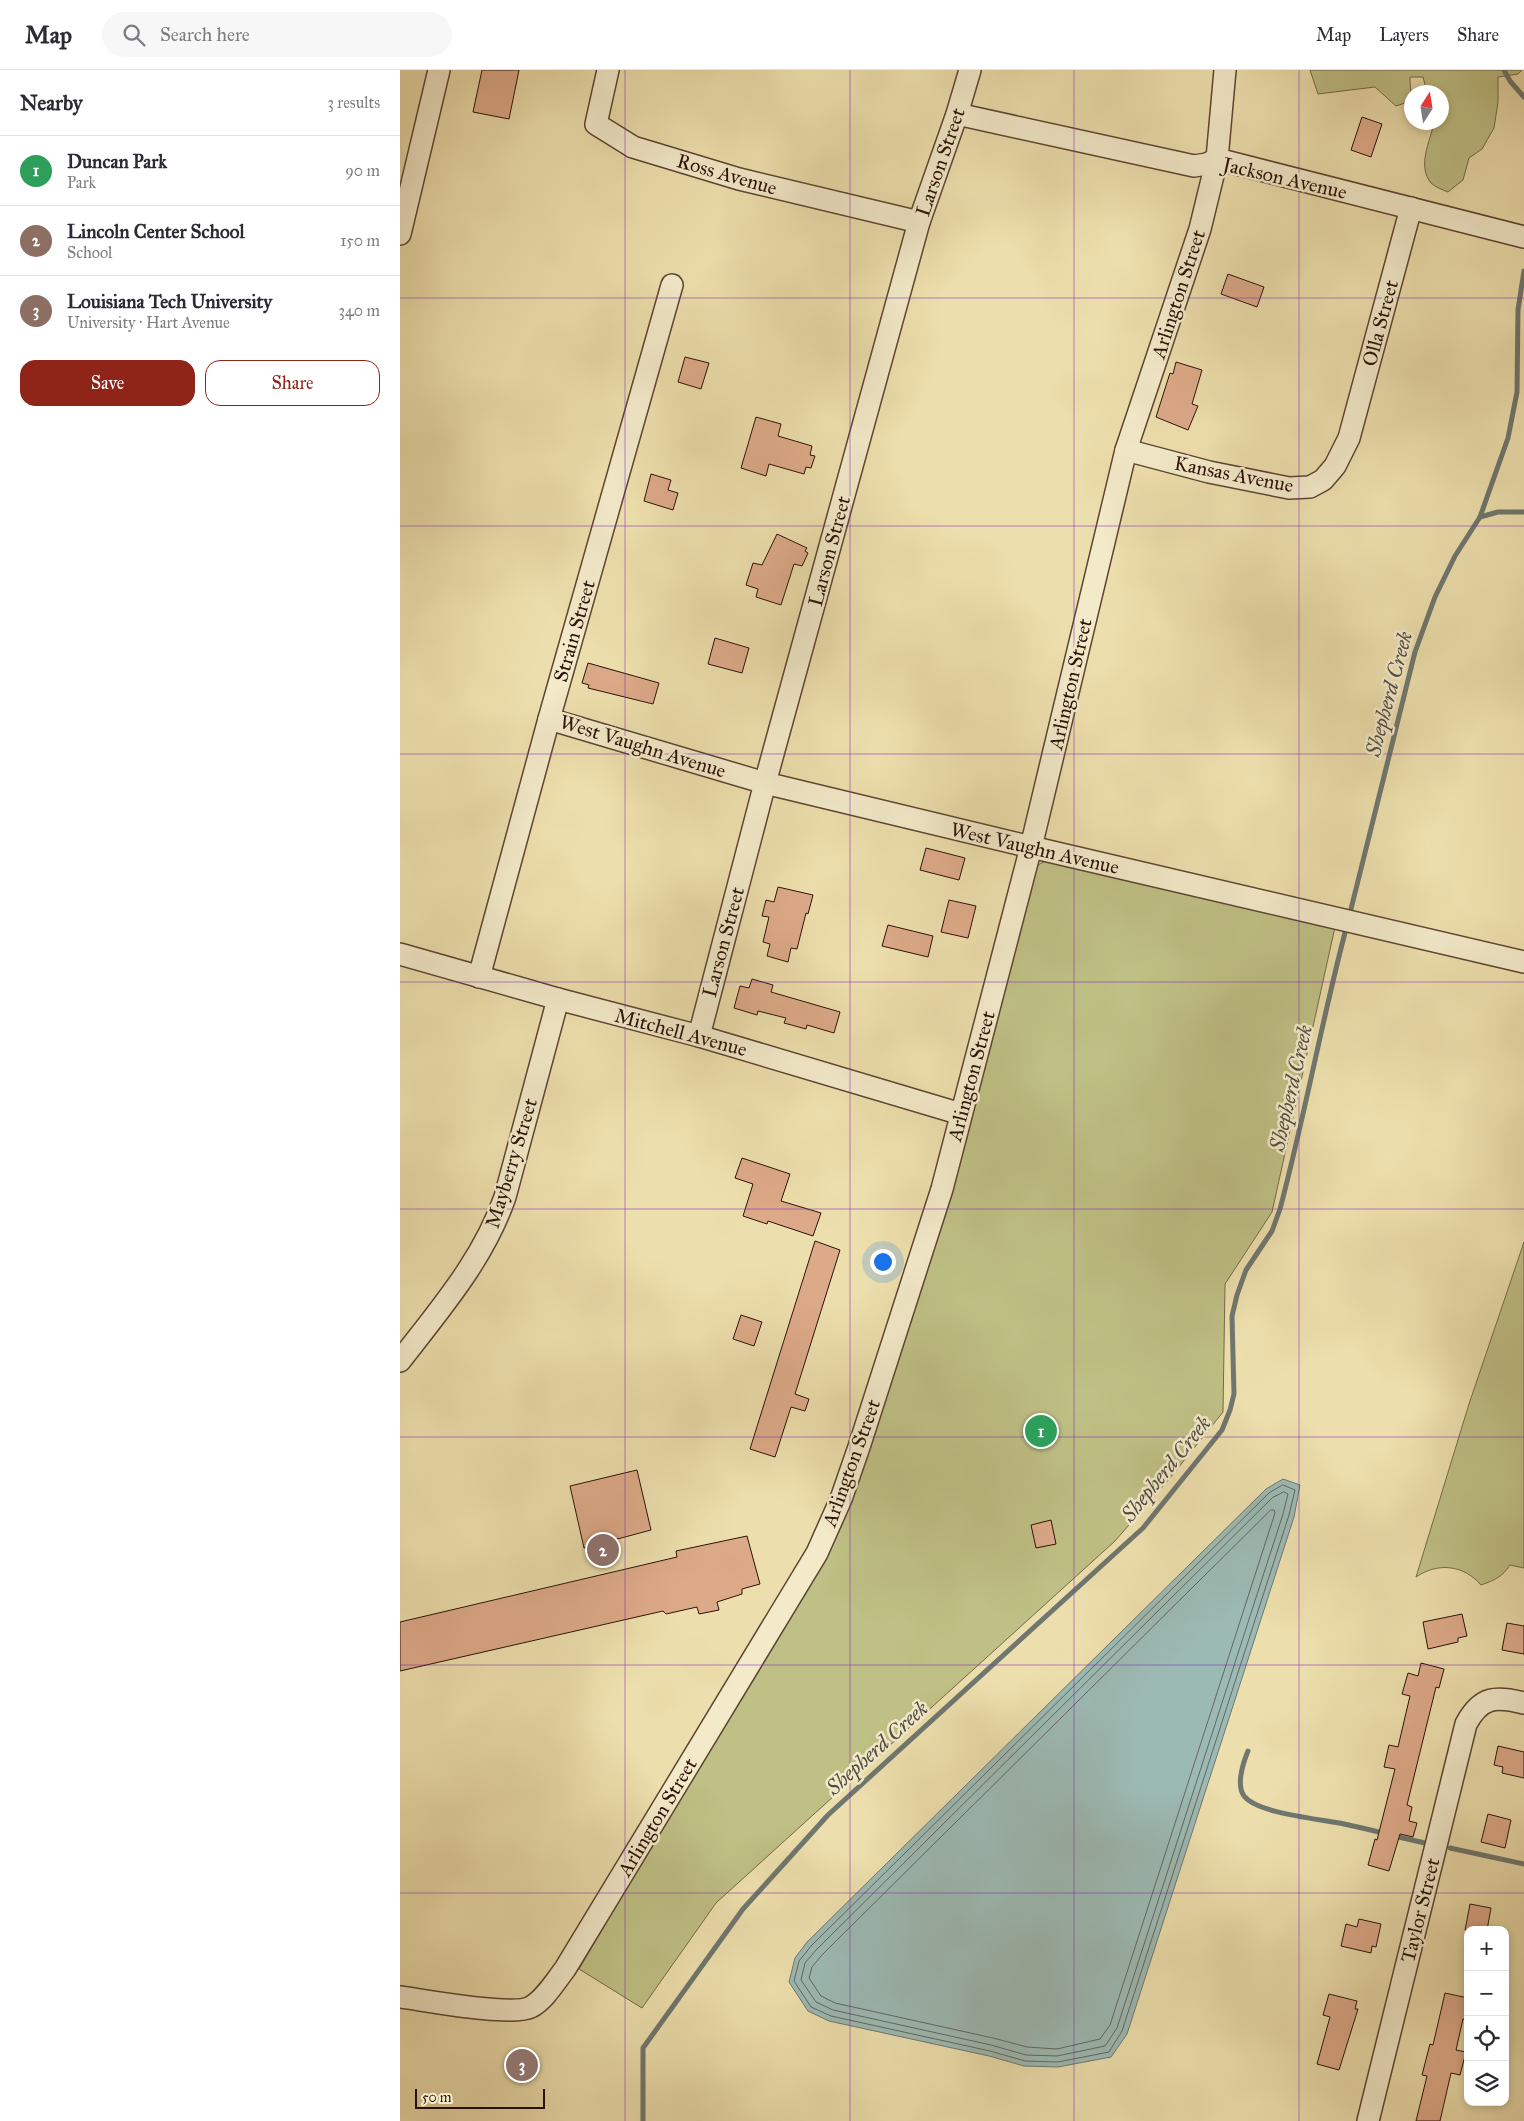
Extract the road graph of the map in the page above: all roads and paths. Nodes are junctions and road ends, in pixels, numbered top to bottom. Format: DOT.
graph roads {
  1 [pos="438,70"];
  2 [pos="608,70"];
  3 [pos="970,70"];
  4 [pos="1225,70"];
  5 [pos="957,114"];
  6 [pos="1216,159"];
  7 [pos="1411,208"];
  8 [pos="919,222"];
  9 [pos="400,234"];
  10 [pos="1524,237"];
  11 [pos="672,285"];
  12 [pos="1349,438"];
  13 [pos="1126,450"];
  14 [pos="549,718"];
  15 [pos="765,783"];
  16 [pos="1031,848"];
  17 [pos="400,954"];
  18 [pos="1524,962"];
  19 [pos="479,976"];
  20 [pos="558,999"];
  21 [pos="699,1036"];
  22 [pos="961,1114"];
  23 [pos="400,1361"];
  24 [pos="1524,1703"];
  25 [pos="400,1997"];
  26 [pos="1368,2121"];
  1 -- 9 [label="street"];
  2 -- 8 [label="street, Ross Avenue"];
  3 -- 5 [label="street, Larson Street"];
  4 -- 6 [label="street, Arlington Street"];
  5 -- 6 [label="street, Jackson Avenue"];
  5 -- 8 [label="street, Larson Street"];
  6 -- 7 [label="street, Jackson Avenue"];
  6 -- 13 [label="street, Arlington Street"];
  7 -- 10 [label="street, Jackson Avenue"];
  7 -- 12 [label="street, Olla Street"];
  8 -- 15 [label="street, Larson Street"];
  11 -- 14 [label="street, Strain Street"];
  12 -- 13 [label="street, Kansas Avenue"];
  13 -- 16 [label="street, Arlington Street"];
  14 -- 15 [label="street, West Vaughn Avenue"];
  14 -- 19 [label="street, Strain Street"];
  15 -- 16 [label="street, West Vaughn Avenue"];
  15 -- 21 [label="street, Larson Street"];
  16 -- 18 [label="street, West Vaughn Avenue"];
  16 -- 22 [label="street, Arlington Street"];
  17 -- 19 [label="street, Mitchell Avenue"];
  19 -- 20 [label="street, Mitchell Avenue"];
  20 -- 21 [label="street, Mitchell Avenue"];
  20 -- 23 [label="street, Mayberry Street"];
  21 -- 22 [label="street, Mitchell Avenue"];
  22 -- 25 [label="street, Arlington Street"];
  24 -- 26 [label="street, Taylor Street"];
}
